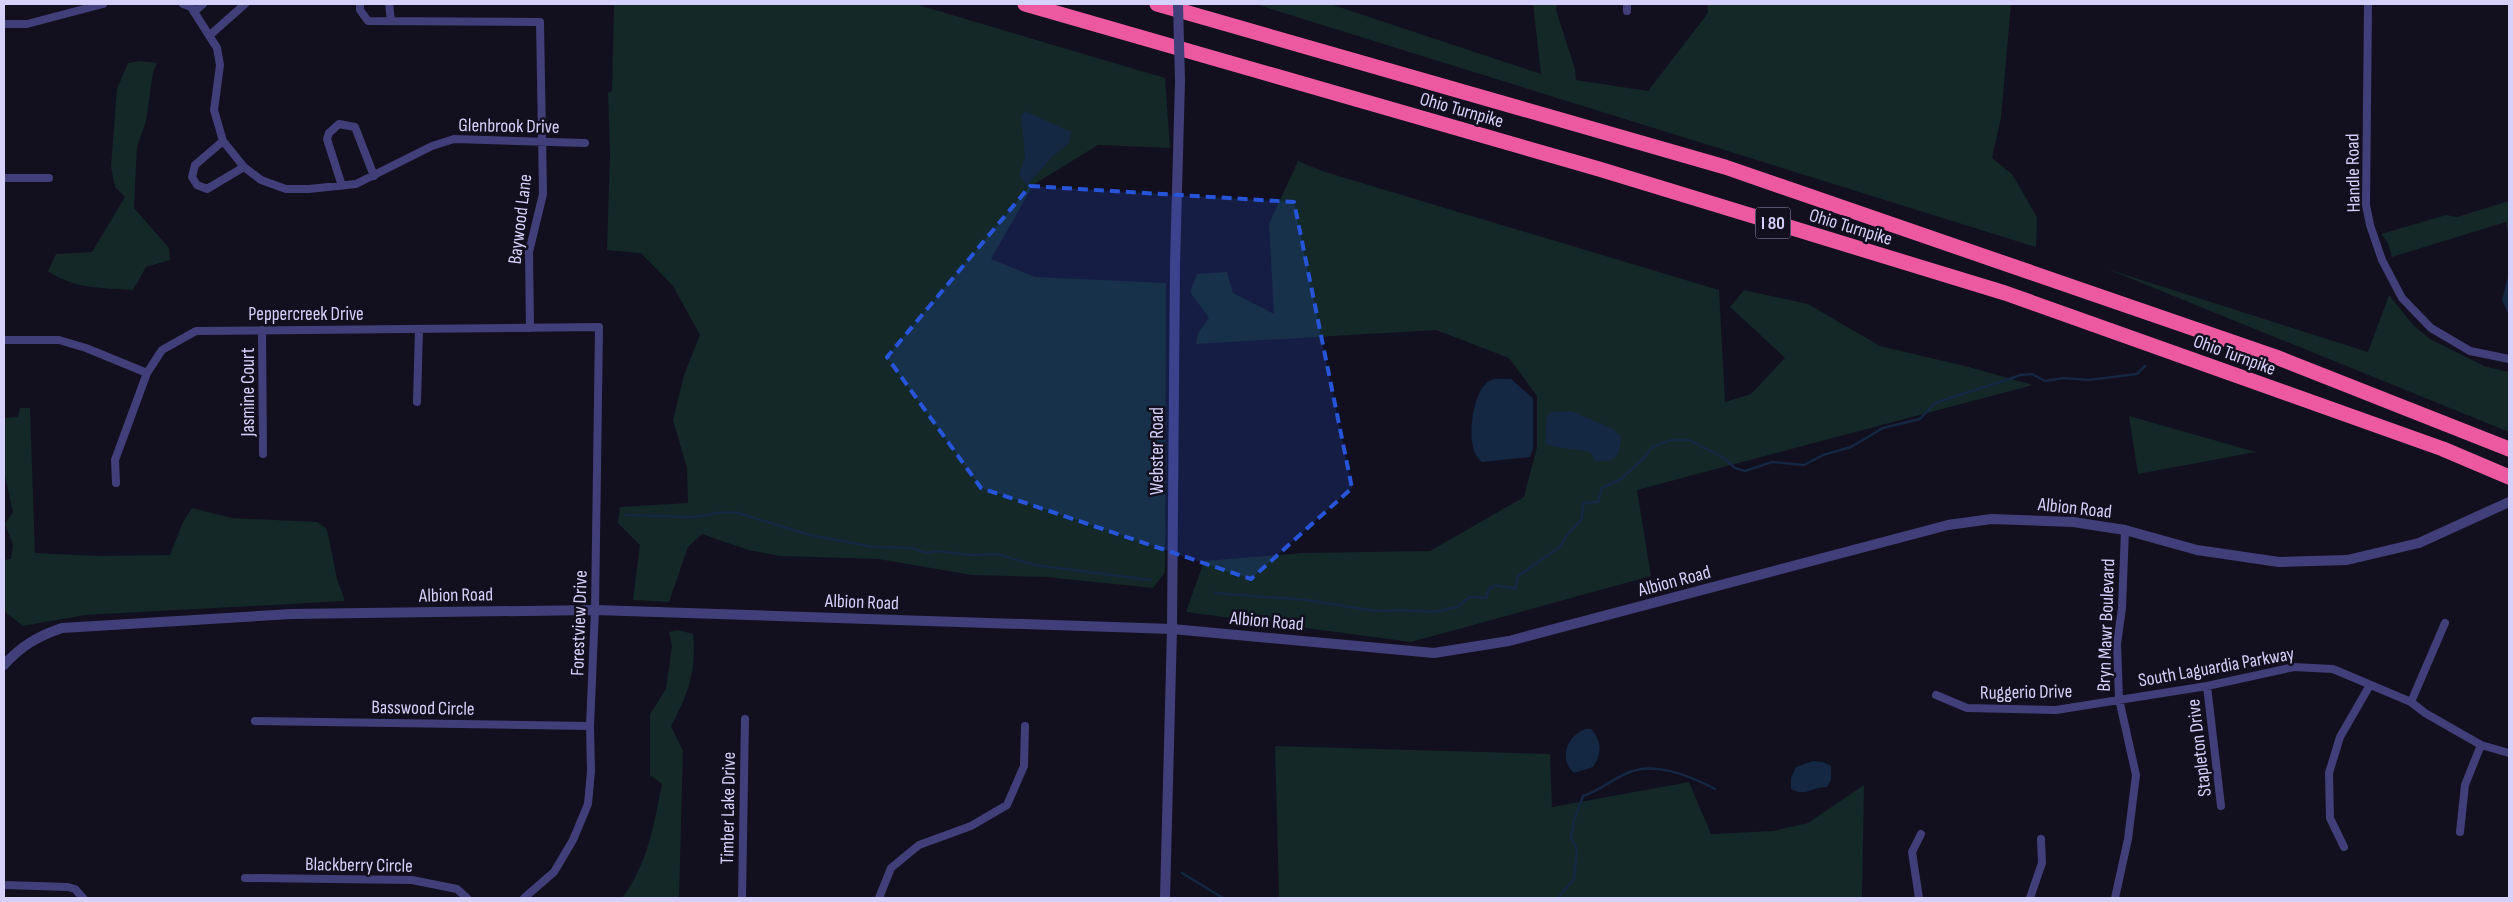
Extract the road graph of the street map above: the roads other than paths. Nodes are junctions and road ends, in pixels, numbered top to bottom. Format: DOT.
graph roads {
  1 [pos="103,4"];
  2 [pos="183,4"];
  3 [pos="203,4"];
  4 [pos="245,4"];
  5 [pos="360,4"];
  6 [pos="389,4"];
  7 [pos="1025,4"];
  8 [pos="1156,4"];
  9 [pos="1178,4"];
  10 [pos="2368,4"];
  11 [pos="194,12"];
  12 [pos="391,21"];
  13 [pos="4,24"];
  14 [pos="210,35"];
  15 [pos="541,141"];
  16 [pos="223,142"];
  17 [pos="585,143"];
  18 [pos="244,167"];
  19 [pos="374,176"];
  20 [pos="4,178"];
  21 [pos="49,178"];
  22 [pos="342,186"];
  23 [pos="599,326"];
  24 [pos="530,328"];
  25 [pos="419,329"];
  26 [pos="262,330"];
  27 [pos="4,340"];
  28 [pos="2509,359"];
  29 [pos="147,373"];
  30 [pos="417,402"];
  31 [pos="2509,449"];
  32 [pos="263,454"];
  33 [pos="2509,477"];
  34 [pos="116,484"];
  35 [pos="2509,502"];
  36 [pos="2125,530"];
  37 [pos="596,610"];
  38 [pos="2445,624"];
  39 [pos="1172,629"];
  40 [pos="4,665"];
  41 [pos="2370,685"];
  42 [pos="2207,686"];
  43 [pos="1936,695"];
  44 [pos="2119,699"];
  45 [pos="2411,702"];
  46 [pos="745,718"];
  47 [pos="255,721"];
  48 [pos="590,726"];
  49 [pos="1025,726"];
  50 [pos="2481,745"];
  51 [pos="2509,753"];
  52 [pos="2221,806"];
  53 [pos="2460,832"];
  54 [pos="1921,834"];
  55 [pos="2041,838"];
  56 [pos="2344,848"];
  57 [pos="245,878"];
  58 [pos="4,885"];
  59 [pos="83,898"];
  60 [pos="468,898"];
  61 [pos="524,898"];
  62 [pos="742,898"];
  63 [pos="879,898"];
  64 [pos="1165,898"];
  65 [pos="1919,898"];
  66 [pos="2030,898"];
  67 [pos="2116,898"];
  1 -- 13 [label="street"];
  2 -- 11 [label="street, Glenbrook Drive"];
  3 -- 11 [label="street"];
  4 -- 14 [label="street"];
  5 -- 12 [label="street, Baywood Lane"];
  6 -- 12 [label="street"];
  7 -- 33 [label="highway, Ohio Turnpike / I 80"];
  8 -- 31 [label="highway, Ohio Turnpike / I 80"];
  9 -- 39 [label="street, Webster Road, bridge"];
  10 -- 28 [label="street, Handle Road"];
  11 -- 14 [label="street, Glenbrook Drive"];
  12 -- 15 [label="street, Baywood Lane"];
  14 -- 16 [label="street, Glenbrook Drive"];
  15 -- 17 [label="street, Glenbrook Drive"];
  15 -- 19 [label="street, Glenbrook Drive"];
  15 -- 24 [label="street, Baywood Lane"];
  16 -- 18 [label="street, Glenbrook Drive"];
  16 -- 18 [label="street"];
  18 -- 22 [label="street, Glenbrook Drive"];
  19 -- 22 [label="street, Glenbrook Drive"];
  19 -- 22 [label="street"];
  20 -- 21 [label="street"];
  23 -- 24 [label="street, Peppercreek Drive"];
  23 -- 37 [label="street, Forestview Drive"];
  24 -- 25 [label="street, Peppercreek Drive"];
  25 -- 26 [label="street, Peppercreek Drive"];
  25 -- 30 [label="street"];
  26 -- 29 [label="street, Peppercreek Drive"];
  26 -- 32 [label="street, Jasmine Court"];
  27 -- 29 [label="street"];
  29 -- 34 [label="street, Peppercreek Drive"];
  35 -- 36 [label="street, Albion Road"];
  36 -- 39 [label="street, Albion Road"];
  36 -- 44 [label="street, Bryn Mawr Boulevard"];
  37 -- 39 [label="street, Albion Road"];
  37 -- 40 [label="street, Albion Road"];
  37 -- 48 [label="street, Forestview Drive"];
  38 -- 45 [label="street"];
  39 -- 64 [label="street, Webster Road"];
  41 -- 42 [label="street, South Laguardia Parkway"];
  41 -- 45 [label="street, South Laguardia Parkway"];
  41 -- 56 [label="street"];
  42 -- 44 [label="street, South Laguardia Parkway"];
  42 -- 52 [label="street, Stapleton Drive"];
  43 -- 44 [label="street, Ruggerio Drive"];
  44 -- 67 [label="street, Bryn Mawr Boulevard"];
  45 -- 50 [label="street, South Laguardia Parkway"];
  46 -- 62 [label="street, Timber Lake Drive"];
  47 -- 48 [label="street, Basswood Circle"];
  48 -- 61 [label="street, Forestview Drive"];
  49 -- 63 [label="street"];
  50 -- 51 [label="street, South Laguardia Parkway"];
  50 -- 53 [label="street"];
  54 -- 65 [label="street"];
  55 -- 66 [label="street"];
  57 -- 60 [label="street, Blackberry Circle"];
  58 -- 59 [label="street"];
}
